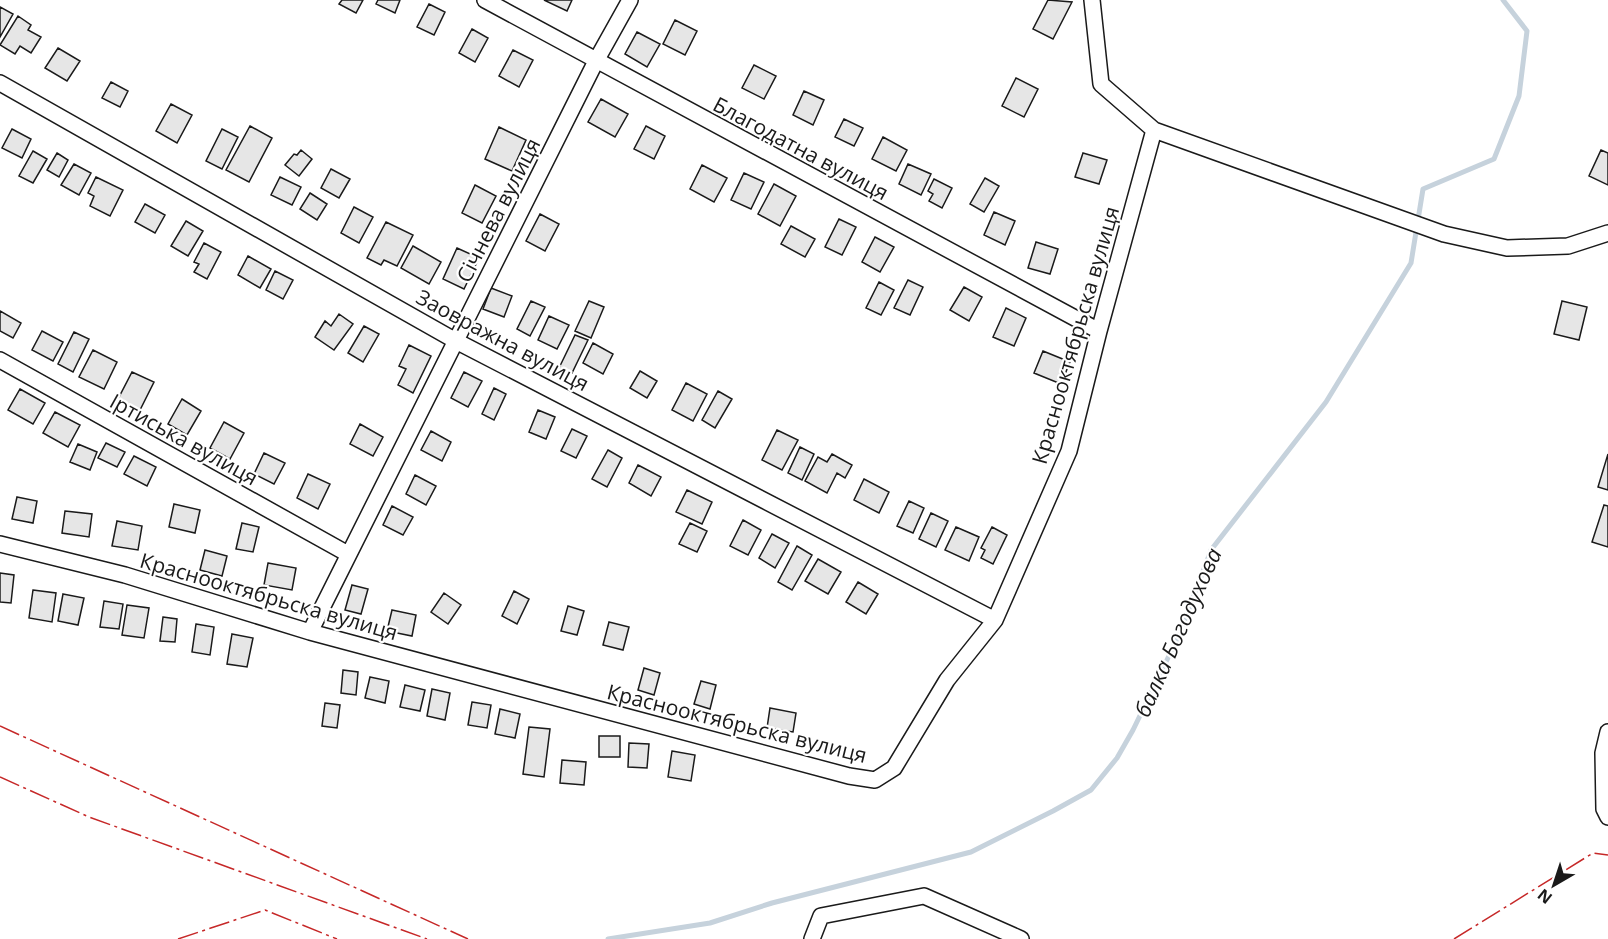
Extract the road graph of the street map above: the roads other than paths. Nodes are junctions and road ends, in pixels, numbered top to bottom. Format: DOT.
graph roads {
  1 [pos="485,0"];
  2 [pos="630,0"];
  3 [pos="1092,0"];
  4 [pos="596,62"];
  5 [pos="0,83"];
  6 [pos="1154,130"];
  7 [pos="1608,233"];
  8 [pos="1099,331"];
  9 [pos="456,341"];
  10 [pos="0,360"];
  11 [pos="0,544"];
  12 [pos="348,554"];
  13 [pos="995,620"];
  14 [pos="310,632"];
  15 [pos="1608,732"];
  16 [pos="1608,817"];
  17 [pos="812,939"];
  18 [pos="1021,939"];
  1 -- 4 [label="street, Благодатна вулиця"];
  2 -- 4 [label="street, Січнева вулиця"];
  3 -- 6 [label="street"];
  4 -- 8 [label="street, Благодатна вулиця"];
  4 -- 9 [label="street, Січнева вулиця"];
  5 -- 9 [label="street, Заовражна вулиця"];
  6 -- 7 [label="street"];
  6 -- 8 [label="street, Краснооктябрьска вулиця"];
  8 -- 13 [label="street, Краснооктябрьска вулиця"];
  9 -- 12 [label="street, Січнева вулиця"];
  9 -- 13 [label="street, Заовражна вулиця"];
  10 -- 12 [label="street, Іртиська вулиця"];
  11 -- 14 [label="street, Краснооктябрьска вулиця"];
  12 -- 14 [label="street, Січнева вулиця"];
  13 -- 14 [label="street, Краснооктябрьска вулиця"];
  15 -- 16 [label="street"];
  17 -- 18 [label="street"];
}
